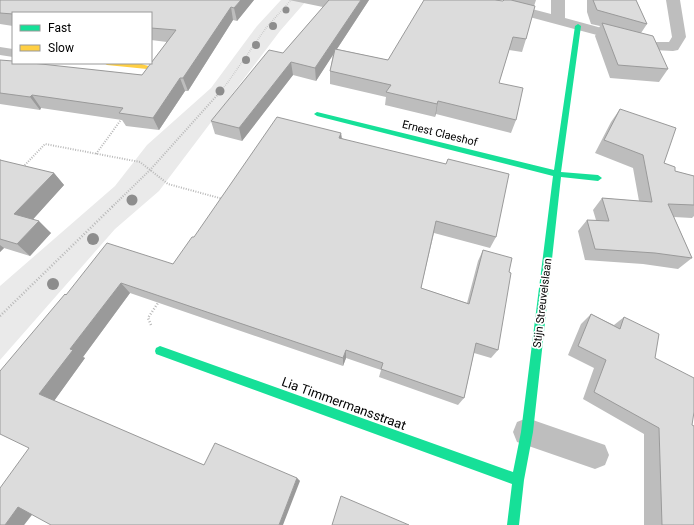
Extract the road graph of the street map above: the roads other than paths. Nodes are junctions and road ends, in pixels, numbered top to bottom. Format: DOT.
graph roads {
  1 [pos="482,0"];
  2 [pos="558,0"];
  3 [pos="673,0"];
  4 [pos="558,20"];
  5 [pos="578,26"];
  6 [pos="0,51"];
  7 [pos="12,53"];
  8 [pos="117,64"];
  9 [pos="147,67"];
  10 [pos="317,114"];
  11 [pos="557,174"];
  12 [pos="598,178"];
  13 [pos="160,350"];
  14 [pos="527,432"];
  15 [pos="595,455"];
  16 [pos="518,480"];
  17 [pos="513,525"];
  1 -- 4 [label="street"];
  2 -- 4 [label="street"];
  3 -- 5 [label="street"];
  4 -- 5 [label="street"];
  5 -- 11 [label="street, Stijn Streuvelslaan"];
  6 -- 7 [label="street"];
  8 -- 9 [label="street"];
  10 -- 11 [label="street, Ernest Claeshof"];
  11 -- 12 [label="street"];
  11 -- 14 [label="street, Stijn Streuvelslaan"];
  13 -- 16 [label="street, Lia Timmermansstraat"];
  14 -- 15 [label="street"];
  14 -- 16 [label="street, Stijn Streuvelslaan"];
  16 -- 17 [label="street, Stijn Streuvelslaan"];
}
